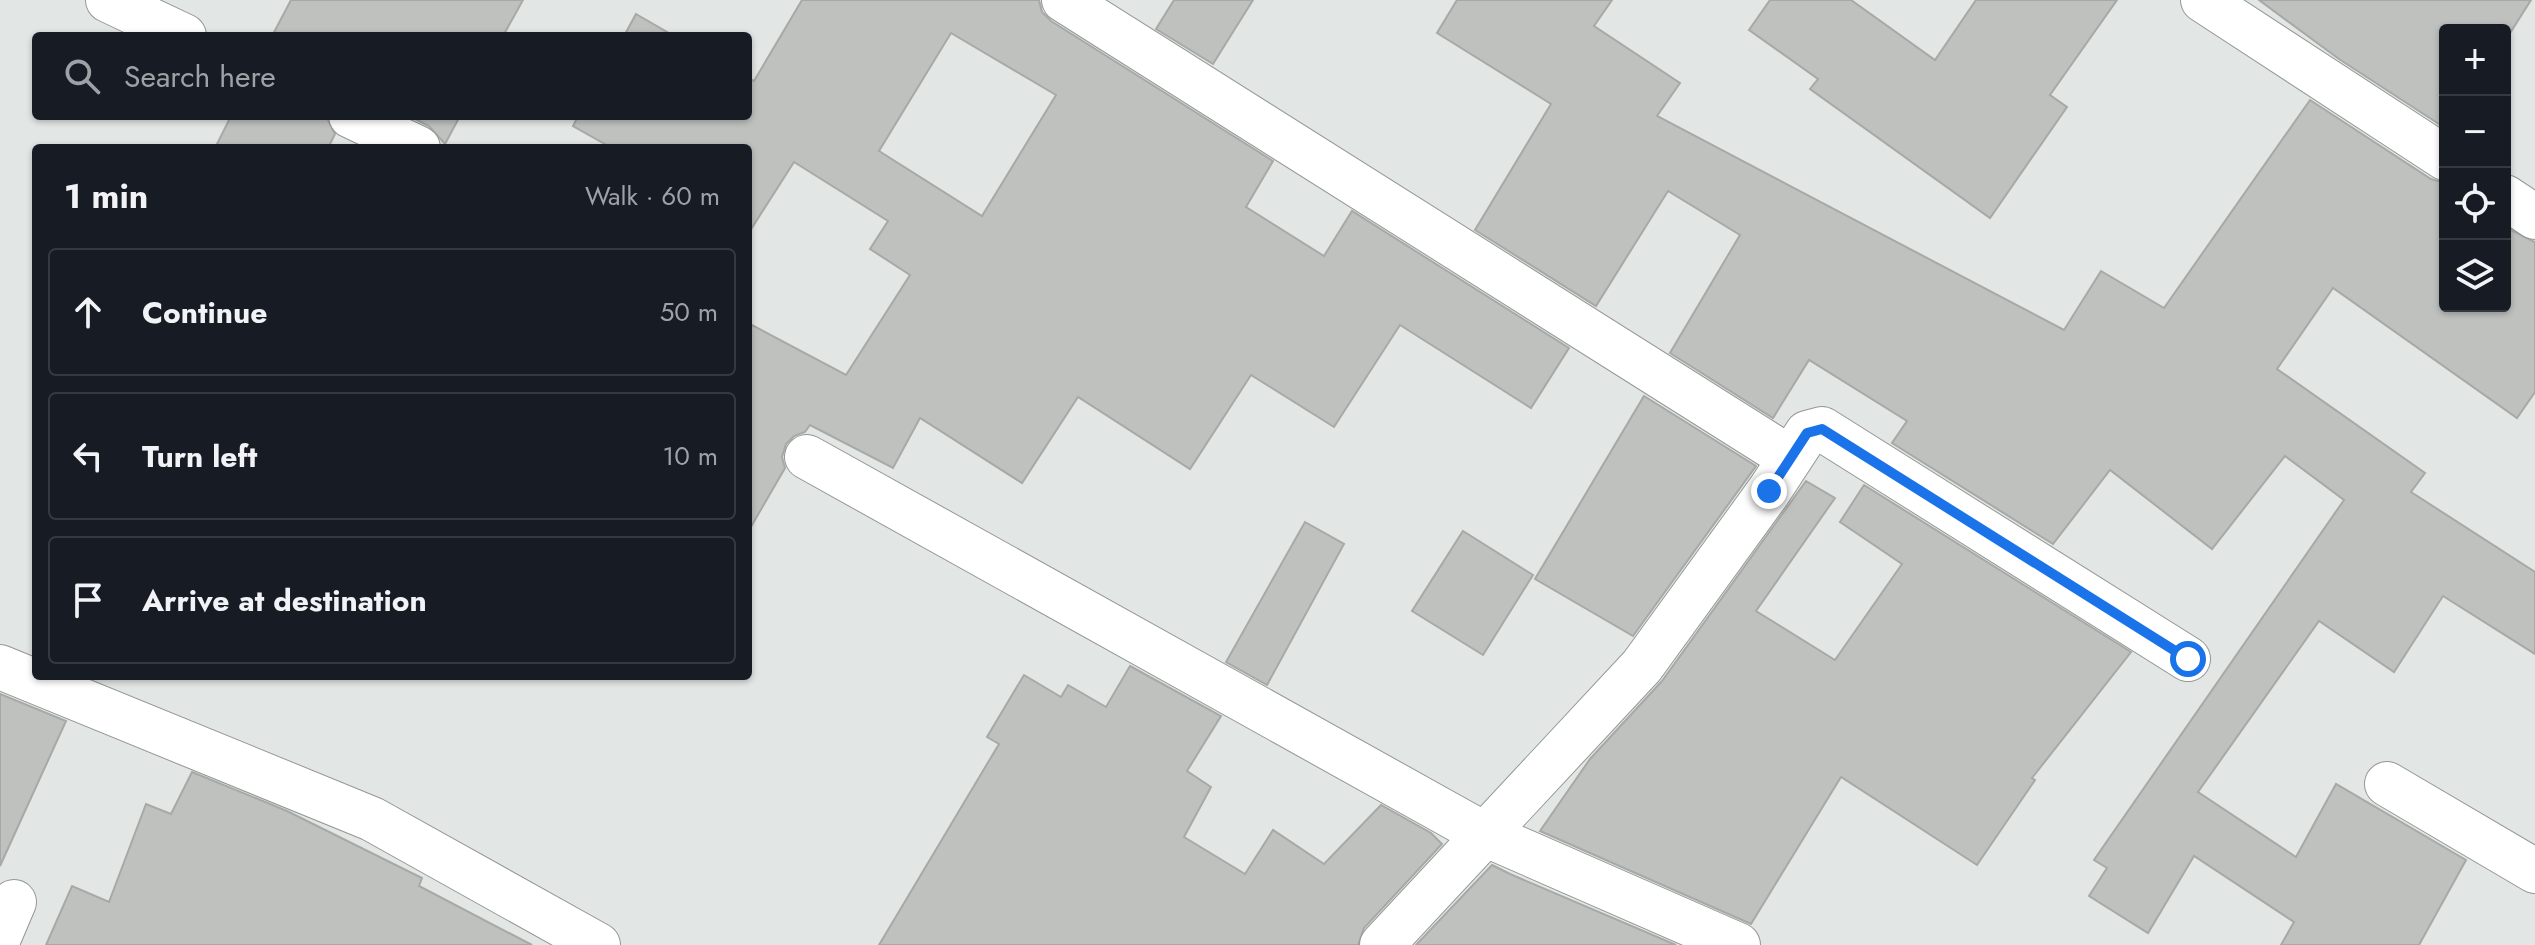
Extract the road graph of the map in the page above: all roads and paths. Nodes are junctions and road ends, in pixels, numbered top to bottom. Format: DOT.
graph roads {
  1 [pos="108,0"];
  2 [pos="1064,0"];
  3 [pos="2203,0"];
  4 [pos="176,32"];
  5 [pos="359,120"];
  6 [pos="410,144"];
  7 [pos="2439,154"];
  8 [pos="2511,201"];
  9 [pos="2535,217"];
  10 [pos="807,457"];
  11 [pos="1790,458"];
  12 [pos="2188,659"];
  13 [pos="0,667"];
  14 [pos="2387,784"];
  15 [pos="1482,833"];
  16 [pos="2535,871"];
  17 [pos="598,945"];
  18 [pos="1382,945"];
  19 [pos="1738,945"];
  1 -- 4 [label="street"];
  2 -- 11 [label="street"];
  3 -- 7 [label="street"];
  5 -- 6 [label="street"];
  8 -- 9 [label="street"];
  10 -- 15 [label="street"];
  11 -- 12 [label="street"];
  11 -- 15 [label="street"];
  13 -- 17 [label="street"];
  14 -- 16 [label="street"];
  15 -- 18 [label="street"];
  15 -- 19 [label="street"];
}
